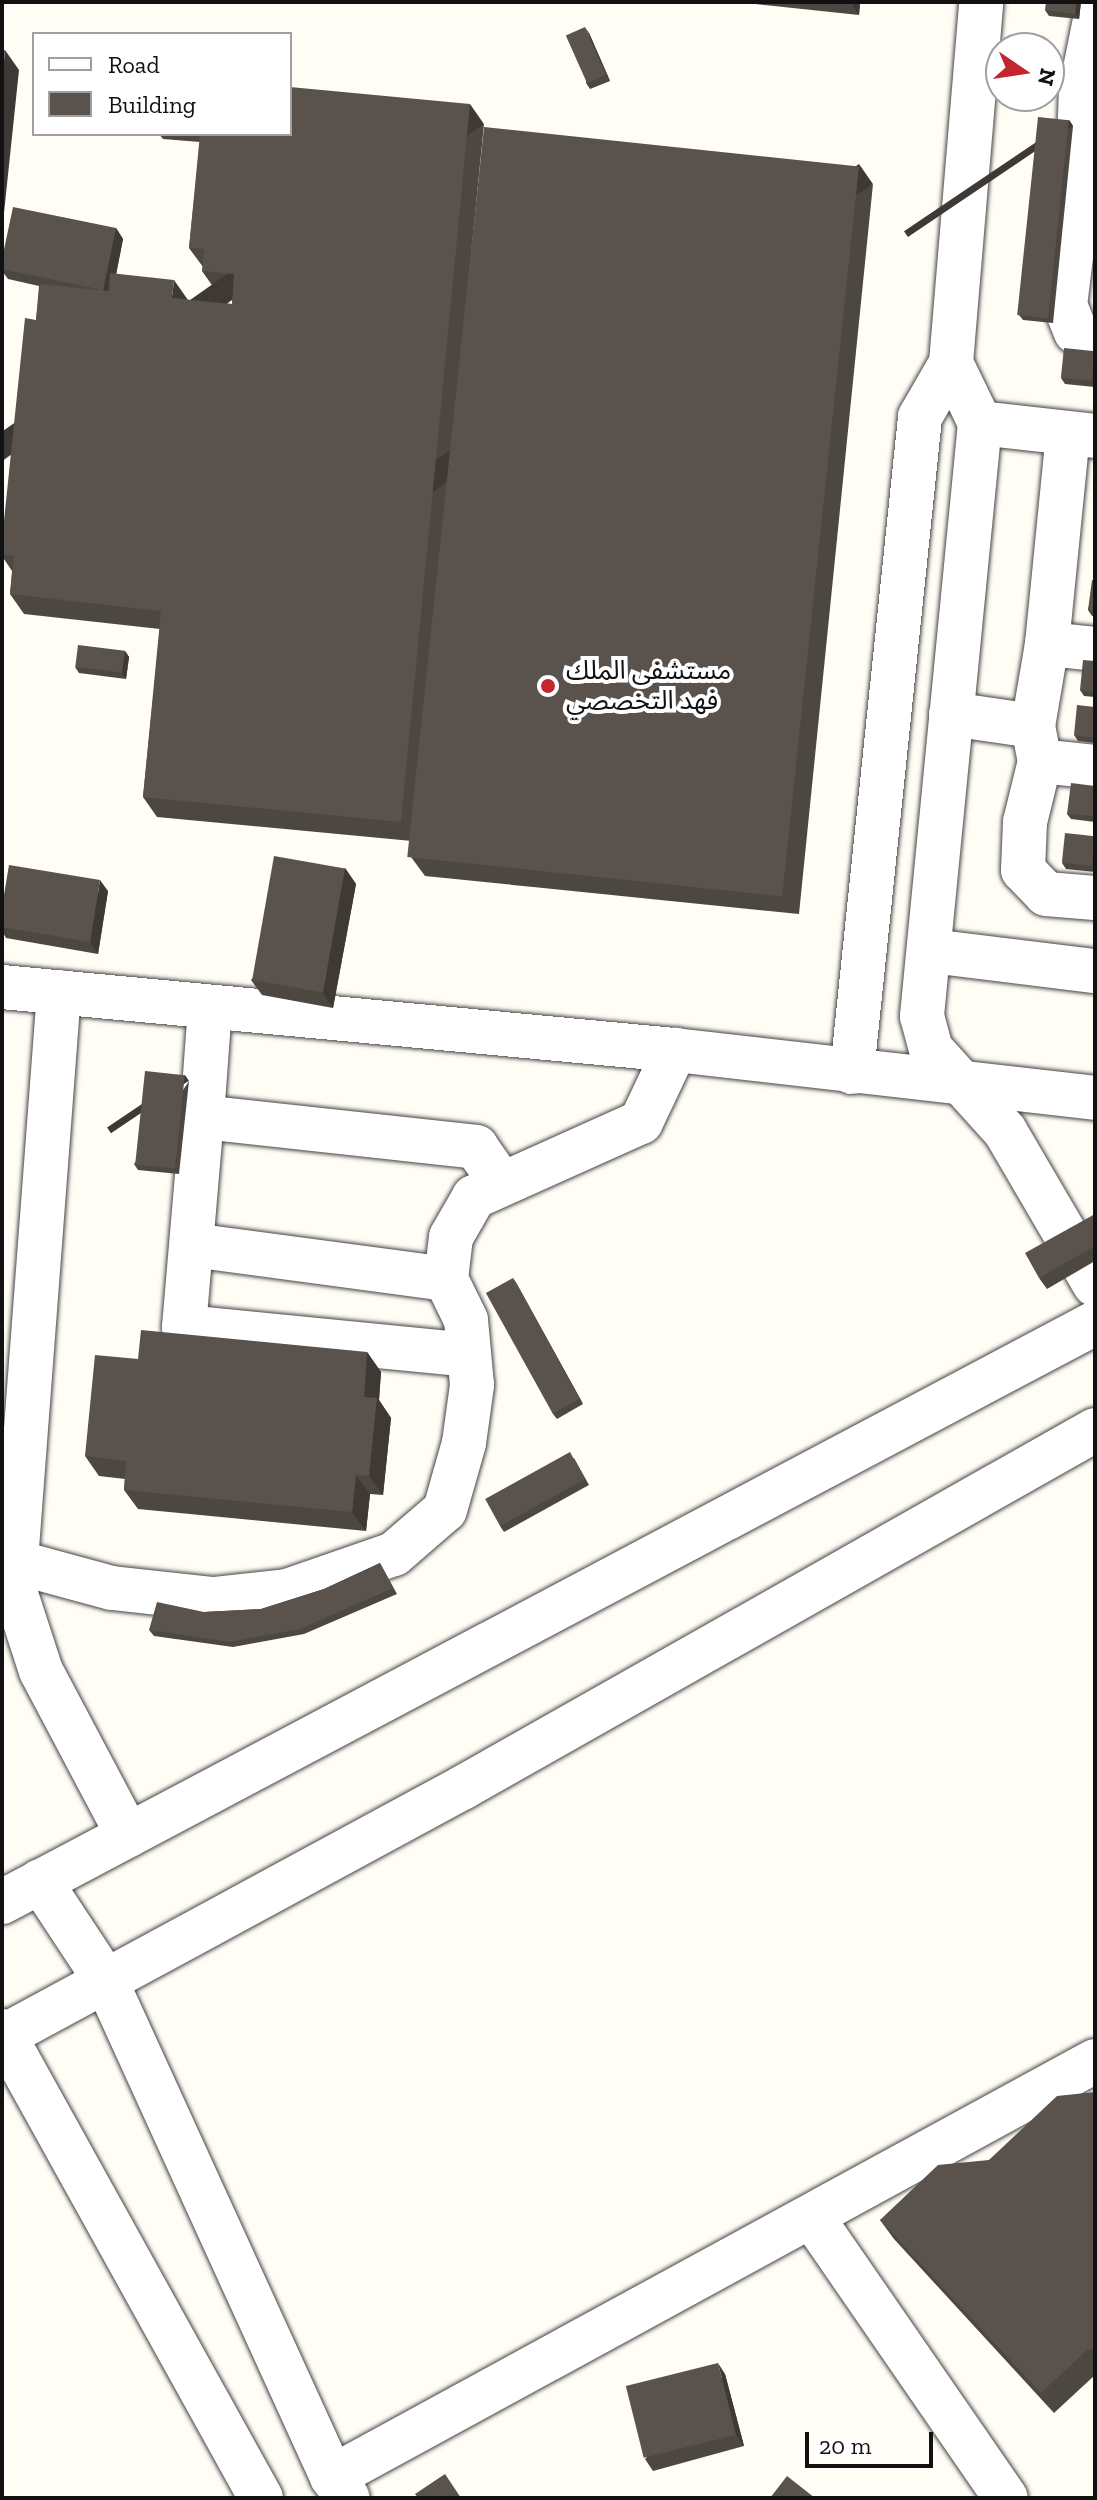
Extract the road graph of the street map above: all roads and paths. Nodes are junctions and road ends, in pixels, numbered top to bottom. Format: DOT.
graph roads {
  1 [pos="981,2"];
  2 [pos="1095,20"];
  3 [pos="985,33"];
  4 [pos="1075,87"];
  5 [pos="985,109"];
  6 [pos="1085,218"];
  7 [pos="1095,341"];
  8 [pos="951,363"];
  9 [pos="980,423"];
  10 [pos="1081,435"];
  11 [pos="1078,519"];
  12 [pos="1047,644"];
  13 [pos="1095,649"];
  14 [pos="951,714"];
  15 [pos="1036,744"];
  16 [pos="1095,767"];
  17 [pos="1095,898"];
  18 [pos="931,951"];
  19 [pos="1095,971"];
  20 [pos="2,987"];
  21 [pos="59,992"];
  22 [pos="210,1007"];
  23 [pos="675,1050"];
  24 [pos="852,1072"];
  25 [pos="960,1086"];
  26 [pos="1095,1098"];
  27 [pos="202,1117"];
  28 [pos="502,1184"];
  29 [pos="192,1245"];
  30 [pos="446,1279"];
  31 [pos="1095,1285"];
  32 [pos="1095,1323"];
  33 [pos="469,1355"];
  34 [pos="1095,1430"];
  35 [pos="16,1562"];
  36 [pos="128,1835"];
  37 [pos="40,1881"];
  38 [pos="2,1902"];
  39 [pos="106,1981"];
  40 [pos="3,2035"];
  41 [pos="1095,2061"];
  42 [pos="812,2217"];
  43 [pos="340,2487"];
  44 [pos="261,2498"];
  45 [pos="1006,2498"];
  1 -- 3 [label="street"];
  2 -- 4 [label="street"];
  4 -- 6 [label="street"];
  5 -- 8 [label="street"];
  6 -- 7 [label="street"];
  8 -- 9 [label="street"];
  8 -- 24 [label="street"];
  9 -- 10 [label="street"];
  9 -- 14 [label="street"];
  10 -- 11 [label="street"];
  11 -- 12 [label="street"];
  12 -- 13 [label="street"];
  12 -- 15 [label="street"];
  14 -- 15 [label="street"];
  14 -- 18 [label="street"];
  15 -- 16 [label="street"];
  15 -- 17 [label="street"];
  18 -- 19 [label="street"];
  18 -- 25 [label="street"];
  20 -- 21 [label="street"];
  21 -- 22 [label="street"];
  21 -- 35 [label="street"];
  22 -- 23 [label="street"];
  22 -- 27 [label="street"];
  23 -- 24 [label="street"];
  23 -- 28 [label="street"];
  24 -- 25 [label="street"];
  25 -- 26 [label="street"];
  25 -- 31 [label="street"];
  27 -- 28 [label="street"];
  27 -- 29 [label="street"];
  28 -- 30 [label="street"];
  29 -- 30 [label="street"];
  29 -- 33 [label="street"];
  30 -- 33 [label="street"];
  32 -- 36 [label="street"];
  33 -- 35 [label="street"];
  34 -- 39 [label="street"];
  35 -- 36 [label="street"];
  36 -- 37 [label="street"];
  37 -- 38 [label="street"];
  37 -- 39 [label="street"];
  39 -- 40 [label="street"];
  39 -- 43 [label="street"];
  40 -- 44 [label="street"];
  41 -- 42 [label="street"];
  42 -- 43 [label="street"];
  42 -- 45 [label="street"];
}
